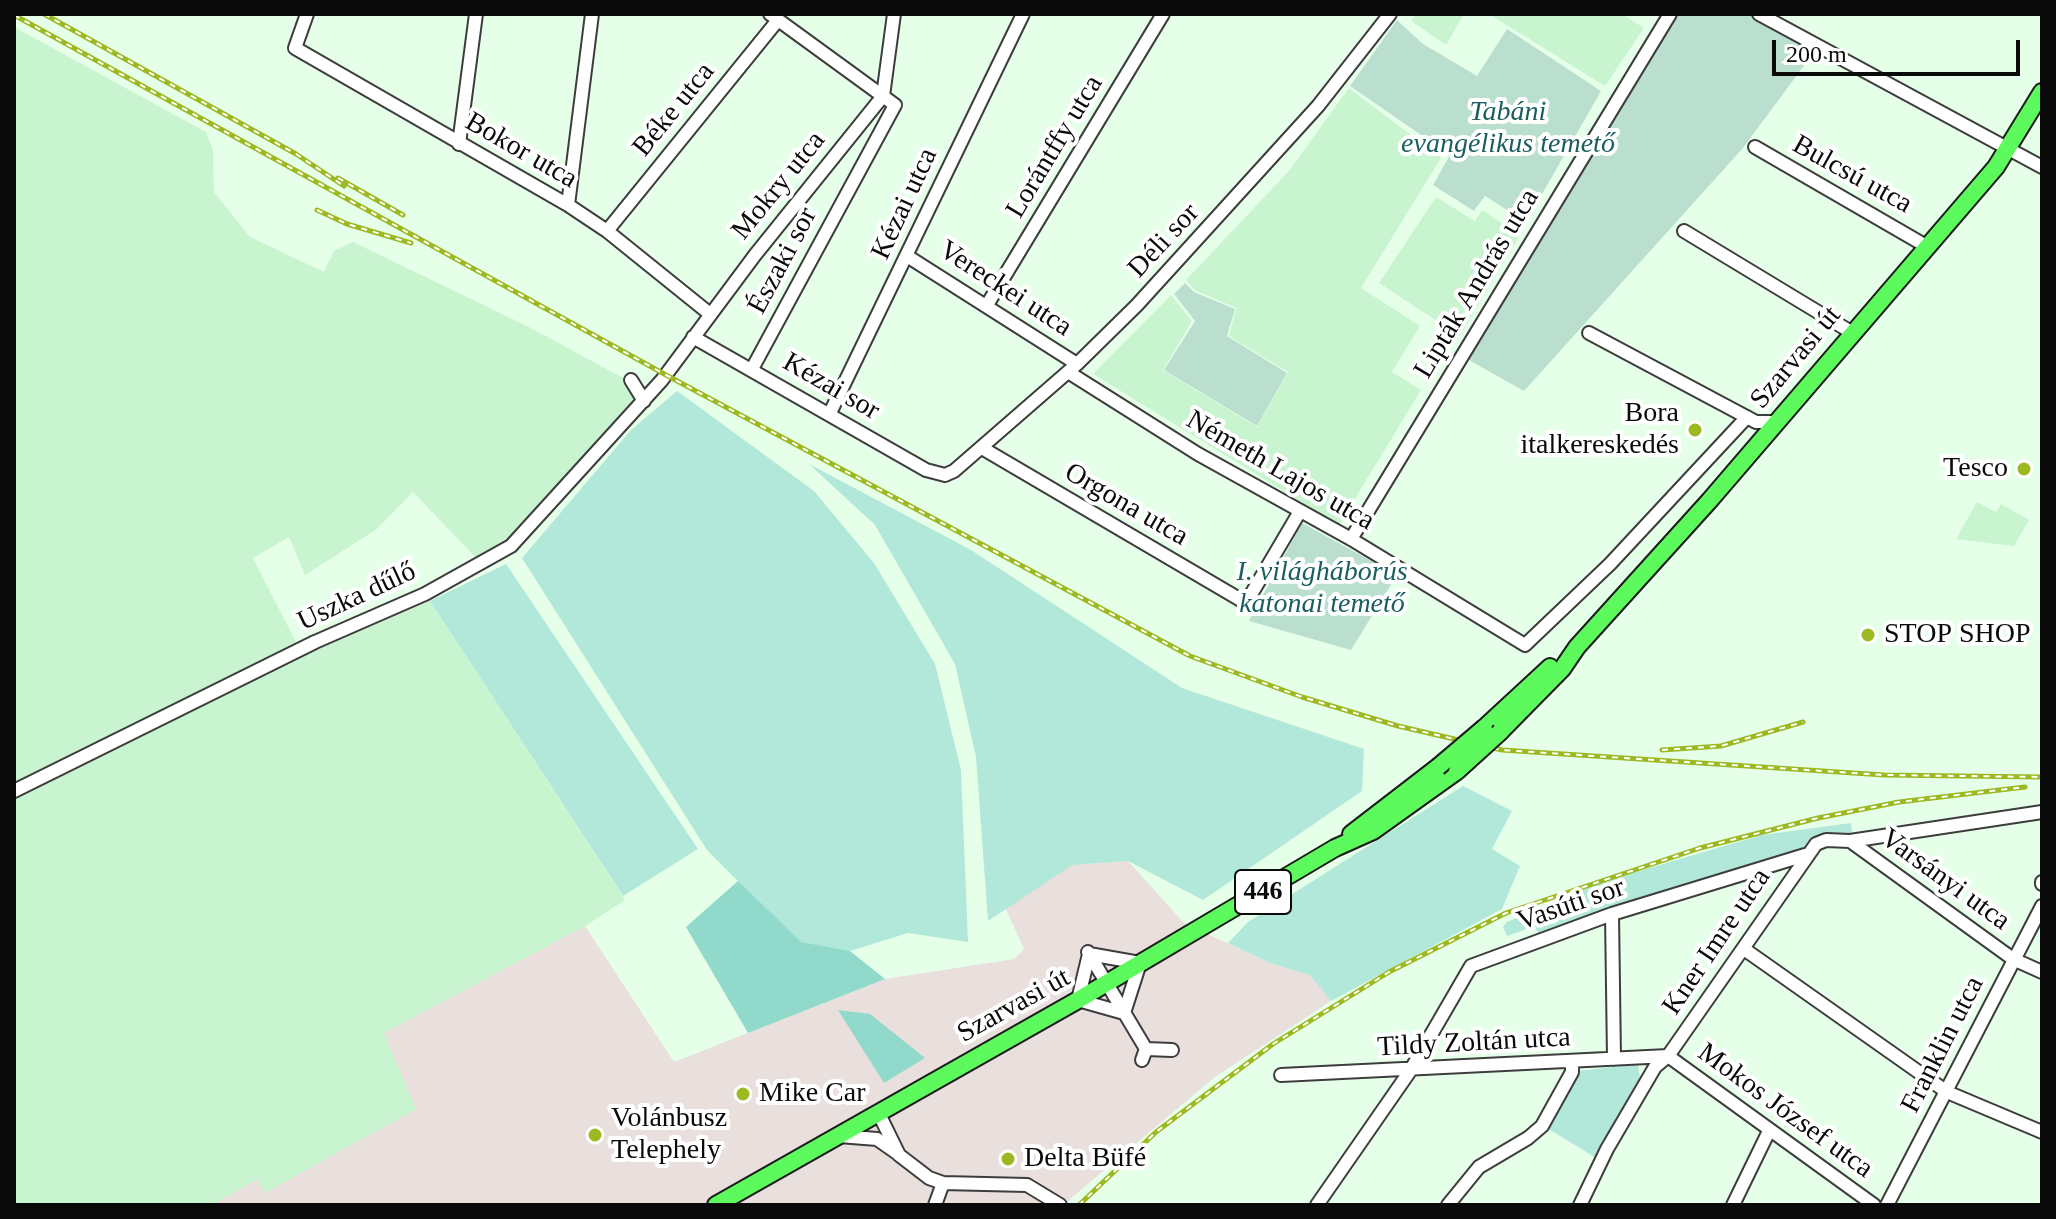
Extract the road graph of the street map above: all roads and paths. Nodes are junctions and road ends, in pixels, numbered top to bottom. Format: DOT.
graph roads {
  1 [pos="307,14"];
  2 [pos="476,14"];
  3 [pos="592,14"];
  4 [pos="894,14"];
  5 [pos="1023,14"];
  6 [pos="1163,14"];
  7 [pos="1390,14"];
  8 [pos="1670,14"];
  9 [pos="1759,14"];
  10 [pos="774,17"];
  11 [pos="2042,92"];
  12 [pos="883,96"];
  13 [pos="459,144"];
  14 [pos="1755,147"];
  15 [pos="2008,149"];
  16 [pos="2042,167"];
  17 [pos="568,205"];
  18 [pos="607,231"];
  19 [pos="1684,231"];
  20 [pos="1926,246"];
  21 [pos="907,256"];
  22 [pos="987,305"];
  23 [pos="710,314"];
  24 [pos="1851,332"];
  25 [pos="1589,333"];
  26 [pos="693,337"];
  27 [pos="1072,368"];
  28 [pos="752,369"];
  29 [pos="666,375"];
  30 [pos="631,380"];
  31 [pos="644,401"];
  32 [pos="830,413"];
  33 [pos="1747,417"];
  34 [pos="1776,422"];
  35 [pos="982,448"];
  36 [pos="945,475"];
  37 [pos="1299,513"];
  38 [pos="1351,539"];
  39 [pos="1492,730"];
  40 [pos="14,791"];
  41 [pos="2042,812"];
  42 [pos="1850,841"];
  43 [pos="1335,848"];
  44 [pos="1805,855"];
  45 [pos="2042,906"];
  46 [pos="1612,914"];
  47 [pos="1744,949"];
  48 [pos="1088,952"];
  49 [pos="2013,959"];
  50 [pos="1140,963"];
  51 [pos="2042,972"];
  52 [pos="1106,984"];
  53 [pos="1078,1000"];
  54 [pos="1124,1013"];
  55 [pos="1172,1050"];
  56 [pos="1668,1056"];
  57 [pos="1614,1059"];
  58 [pos="1572,1063"];
  59 [pos="1410,1071"];
  60 [pos="1281,1075"];
  61 [pos="1947,1092"];
  62 [pos="878,1112"];
  63 [pos="1769,1131"];
  64 [pos="2042,1132"];
  65 [pos="839,1136"];
  66 [pos="899,1155"];
  67 [pos="943,1183"];
  68 [pos="716,1205"];
  69 [pos="935,1205"];
  70 [pos="1060,1205"];
  71 [pos="1317,1205"];
  72 [pos="1448,1205"];
  73 [pos="1580,1205"];
  74 [pos="1733,1205"];
  75 [pos="1874,1205"];
  76 [pos="1887,1205"];
  1 -- 13 [label="street, Bokor utca"];
  2 -- 13 [label="street"];
  3 -- 17 [label="street"];
  4 -- 12 [label="street"];
  5 -- 21 [label="street, Kézai utca"];
  6 -- 22 [label="street, Lorántffy utca"];
  7 -- 27 [label="street, Déli sor"];
  8 -- 38 [label="street, Lipták András utca"];
  9 -- 15 [label="street"];
  10 -- 12 [label="street"];
  10 -- 18 [label="street, Béke utca"];
  11 -- 15 [label="main road, Szarvasi út / 446"];
  12 -- 23 [label="street, Mokry utca"];
  12 -- 28 [label="street, Északi sor"];
  13 -- 17 [label="street, Bokor utca"];
  14 -- 20 [label="street, Bulcsú utca"];
  15 -- 16 [label="street"];
  15 -- 20 [label="main road, Szarvasi út / 446"];
  17 -- 18 [label="street, Bokor utca"];
  18 -- 23 [label="street, Bokor utca"];
  19 -- 24 [label="street"];
  20 -- 24 [label="main road, Szarvasi út / 446"];
  21 -- 22 [label="street, Vereckei utca"];
  21 -- 32 [label="street, Kézai utca"];
  22 -- 27 [label="street, Vereckei utca"];
  23 -- 26 [label="street, Mokry utca"];
  24 -- 34 [label="main road, Szarvasi út / 446"];
  25 -- 33 [label="street"];
  26 -- 28 [label="street, Kézai sor"];
  26 -- 29 [label="street, Mokry utca"];
  27 -- 35 [label="street, Déli sor"];
  27 -- 37 [label="street, Németh Lajos utca"];
  28 -- 32 [label="street, Kézai sor"];
  29 -- 31 [label="street, Uszka dűlő"];
  30 -- 31 [label="street"];
  31 -- 40 [label="street, Uszka dűlő"];
  32 -- 36 [label="street, Kézai sor"];
  33 -- 34 [label="street"];
  33 -- 38 [label="street, Németh Lajos utca"];
  34 -- 39 [label="main road, Szarvasi út / 446"];
  35 -- 36 [label="street, Déli sor"];
  35 -- 37 [label="street, Orgona utca"];
  37 -- 38 [label="street, Németh Lajos utca"];
  39 -- 43 [label="main road, Szarvasi út / 446, bridge"];
  39 -- 43 [label="main road, Szarvasi út / 446, bridge"];
  41 -- 42 [label="street"];
  42 -- 44 [label="street, Varsányi utca"];
  42 -- 49 [label="street, Varsányi utca"];
  43 -- 50 [label="main road, Szarvasi út / 446"];
  44 -- 46 [label="street, Vasúti sor"];
  44 -- 47 [label="street, Kner Imre utca"];
  45 -- 49 [label="street, Franklin utca"];
  46 -- 57 [label="street"];
  46 -- 59 [label="street, Vasúti sor"];
  47 -- 56 [label="street, Kner Imre utca"];
  47 -- 61 [label="street"];
  48 -- 50 [label="street"];
  48 -- 52 [label="street"];
  48 -- 53 [label="street"];
  49 -- 51 [label="street, Varsányi utca"];
  49 -- 61 [label="street, Franklin utca"];
  50 -- 52 [label="main road, Szarvasi út / 446"];
  50 -- 54 [label="street"];
  52 -- 53 [label="main road, Szarvasi út / 446"];
  52 -- 54 [label="street"];
  53 -- 54 [label="street"];
  53 -- 62 [label="main road, Szarvasi út / 446"];
  54 -- 55 [label="street"];
  56 -- 57 [label="street, Tildy Zoltán utca"];
  56 -- 63 [label="street, Mokos József utca"];
  56 -- 73 [label="street, Kner Imre utca"];
  57 -- 58 [label="street, Tildy Zoltán utca"];
  58 -- 59 [label="street, Tildy Zoltán utca"];
  58 -- 72 [label="street"];
  59 -- 60 [label="street, Tildy Zoltán utca"];
  59 -- 71 [label="street, Vasúti sor"];
  61 -- 64 [label="street"];
  61 -- 76 [label="street, Franklin utca"];
  62 -- 65 [label="main road, Szarvasi út / 446"];
  62 -- 66 [label="street"];
  63 -- 74 [label="street"];
  63 -- 75 [label="street, Mokos József utca"];
  65 -- 66 [label="street"];
  65 -- 68 [label="main road, Szarvasi út / 446"];
  66 -- 67 [label="street"];
  67 -- 69 [label="street"];
  67 -- 70 [label="street"];
}
